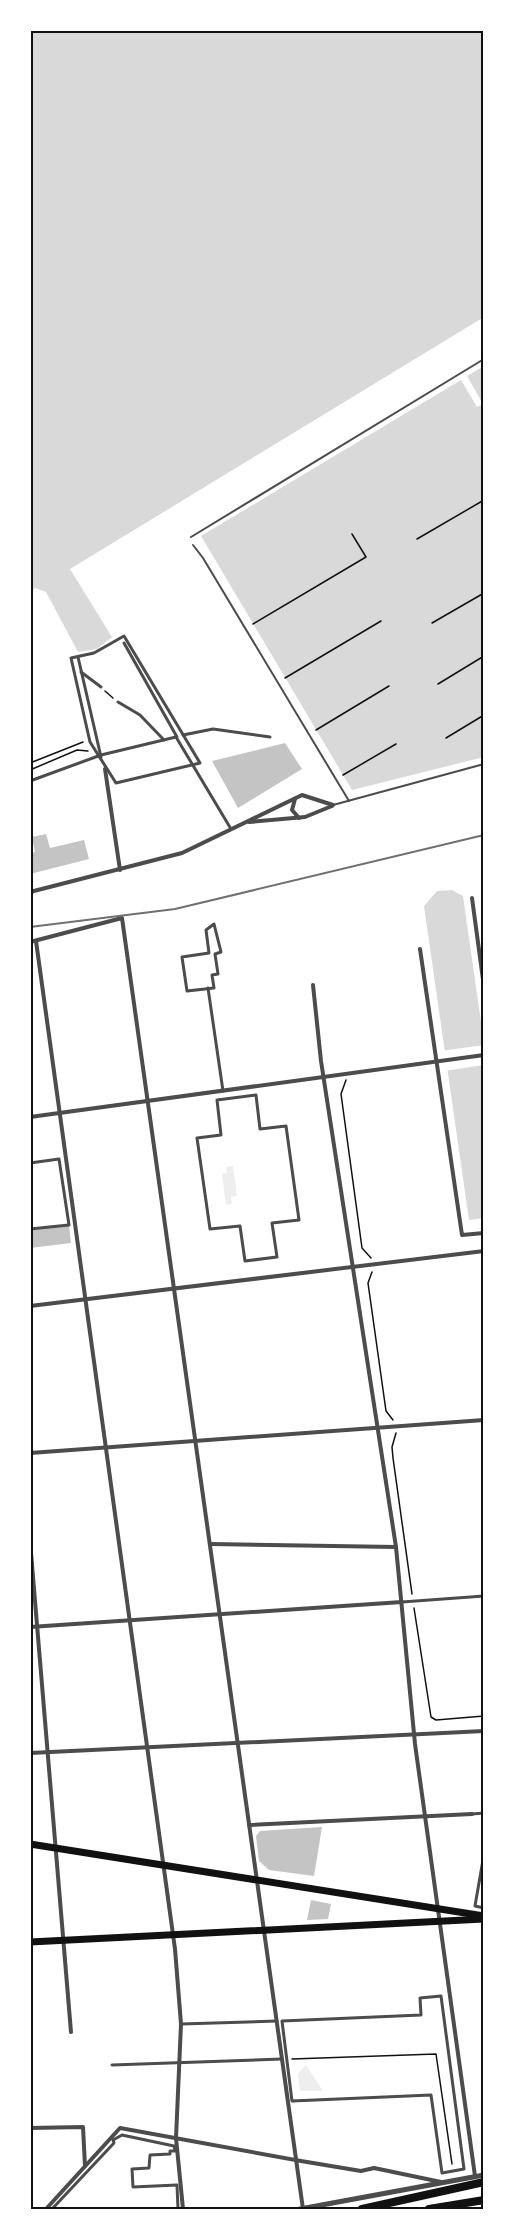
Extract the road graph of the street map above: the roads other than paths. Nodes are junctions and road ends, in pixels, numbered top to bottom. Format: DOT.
graph roads {
  1 [pos="484,359"];
  2 [pos="191,537"];
  3 [pos="193,545"];
  4 [pos="124,643"];
  5 [pos="78,657"];
  6 [pos="79,671"];
  7 [pos="101,687"];
  8 [pos="118,702"];
  9 [pos="183,735"];
  10 [pos="176,737"];
  11 [pos="270,737"];
  12 [pos="164,740"];
  13 [pos="99,755"];
  14 [pos="103,762"];
  15 [pos="484,764"];
  16 [pos="193,765"];
  17 [pos="105,769"];
  18 [pos="30,782"];
  19 [pos="308,796"];
  20 [pos="295,798"];
  21 [pos="349,801"];
  22 [pos="333,806"];
  23 [pos="314,812"];
  24 [pos="299,818"];
  25 [pos="245,822"];
  26 [pos="231,829"];
  27 [pos="120,870"];
  28 [pos="30,892"];
  29 [pos="471,898"];
  30 [pos="36,941"];
  31 [pos="30,942"];
  32 [pos="420,949"];
  33 [pos="313,985"];
  34 [pos="484,987"];
  35 [pos="208,988"];
  36 [pos="484,1055"];
  37 [pos="324,1077"];
  38 [pos="223,1091"];
  39 [pos="149,1101"];
  40 [pos="58,1113"];
  41 [pos="30,1117"];
  42 [pos="30,1163"];
  43 [pos="299,1220"];
  44 [pos="30,1229"];
  45 [pos="484,1233"];
  46 [pos="484,1251"];
  47 [pos="354,1267"];
  48 [pos="173,1288"];
  49 [pos="84,1299"];
  50 [pos="30,1306"];
  51 [pos="484,1420"];
  52 [pos="377,1429"];
  53 [pos="195,1442"];
  54 [pos="104,1448"];
  55 [pos="30,1453"];
  56 [pos="30,1541"];
  57 [pos="210,1544"];
  58 [pos="396,1547"];
  59 [pos="484,1596"];
  60 [pos="402,1602"];
  61 [pos="220,1615"];
  62 [pos="130,1621"];
  63 [pos="37,1626"];
  64 [pos="30,1627"];
  65 [pos="484,1731"];
  66 [pos="416,1735"];
  67 [pos="237,1742"];
  68 [pos="148,1748"];
  69 [pos="48,1752"];
  70 [pos="30,1754"];
  71 [pos="484,1813"];
  72 [pos="472,1814"];
  73 [pos="424,1816"];
  74 [pos="249,1825"];
  75 [pos="30,1844"];
  76 [pos="56,1848"];
  77 [pos="484,1854"];
  78 [pos="164,1867"];
  79 [pos="257,1880"];
  80 [pos="484,1908"];
  81 [pos="437,1910"];
  82 [pos="484,1917"];
  83 [pos="426,1923"];
  84 [pos="439,1923"];
  85 [pos="264,1931"];
  86 [pos="172,1935"];
  87 [pos="63,1940"];
  88 [pos="30,1942"];
  89 [pos="277,2021"];
  90 [pos="181,2024"];
  91 [pos="71,2032"];
  92 [pos="284,2059"];
  93 [pos="180,2064"];
  94 [pos="112,2065"];
  95 [pos="30,2128"];
  96 [pos="176,2138"];
  97 [pos="296,2160"];
  98 [pos="85,2167"];
  99 [pos="484,2175"];
  100 [pos="475,2176"];
  101 [pos="484,2182"];
  102 [pos="445,2183"];
  103 [pos="484,2200"];
  104 [pos="46,2209"];
  105 [pos="52,2209"];
  106 [pos="178,2209"];
  107 [pos="183,2209"];
  108 [pos="302,2209"];
  109 [pos="362,2209"];
  110 [pos="429,2209"];
  1 -- 2 [label="lane"];
  3 -- 21 [label="lane"];
  4 -- 10 [label="street"];
  5 -- 6 [label="street"];
  5 -- 9 [label="street"];
  5 -- 13 [label="street"];
  6 -- 7 [label="street"];
  6 -- 13 [label="street"];
  8 -- 12 [label="street"];
  9 -- 10 [label="street"];
  9 -- 11 [label="street"];
  9 -- 16 [label="street"];
  10 -- 12 [label="street"];
  10 -- 16 [label="street"];
  12 -- 13 [label="street"];
  13 -- 14 [label="street"];
  13 -- 18 [label="street"];
  14 -- 16 [label="street"];
  14 -- 17 [label="street"];
  15 -- 21 [label="lane"];
  16 -- 26 [label="street"];
  17 -- 27 [label="street"];
  19 -- 20 [label="street"];
  19 -- 22 [label="street"];
  19 -- 23 [label="street"];
  20 -- 24 [label="street"];
  20 -- 25 [label="street"];
  21 -- 22 [label="lane"];
  22 -- 23 [label="street"];
  23 -- 24 [label="street"];
  24 -- 25 [label="street"];
  25 -- 26 [label="street"];
  26 -- 27 [label="street"];
  27 -- 28 [label="street"];
  29 -- 34 [label="street"];
  30 -- 31 [label="street"];
  30 -- 39 [label="street"];
  30 -- 40 [label="street"];
  32 -- 45 [label="street"];
  33 -- 37 [label="street"];
  35 -- 35 [label="street"];
  35 -- 38 [label="street"];
  36 -- 37 [label="street"];
  37 -- 38 [label="street"];
  37 -- 47 [label="street"];
  38 -- 39 [label="street"];
  39 -- 40 [label="street"];
  39 -- 48 [label="street"];
  40 -- 41 [label="street"];
  40 -- 49 [label="street"];
  42 -- 44 [label="street"];
  43 -- 43 [label="street"];
  46 -- 47 [label="street"];
  47 -- 48 [label="street"];
  47 -- 52 [label="street"];
  48 -- 49 [label="street"];
  48 -- 53 [label="street"];
  49 -- 50 [label="street"];
  49 -- 54 [label="street"];
  51 -- 52 [label="street"];
  52 -- 53 [label="street"];
  52 -- 58 [label="street"];
  53 -- 54 [label="street"];
  53 -- 57 [label="street"];
  54 -- 55 [label="street"];
  54 -- 62 [label="street"];
  56 -- 63 [label="street"];
  57 -- 58 [label="street"];
  57 -- 61 [label="street"];
  58 -- 60 [label="street"];
  59 -- 60 [label="street"];
  60 -- 61 [label="street"];
  60 -- 66 [label="street"];
  61 -- 62 [label="street"];
  61 -- 67 [label="street"];
  62 -- 63 [label="street"];
  62 -- 68 [label="street"];
  63 -- 64 [label="street"];
  63 -- 69 [label="street"];
  65 -- 66 [label="street"];
  66 -- 67 [label="street"];
  66 -- 73 [label="street"];
  67 -- 68 [label="street"];
  67 -- 74 [label="street"];
  68 -- 69 [label="street"];
  68 -- 78 [label="street"];
  69 -- 70 [label="street"];
  69 -- 76 [label="street"];
  71 -- 72 [label="street"];
  72 -- 73 [label="street"];
  73 -- 74 [label="street"];
  73 -- 81 [label="street"];
  74 -- 79 [label="street"];
  75 -- 76 [label="main road"];
  76 -- 78 [label="main road"];
  76 -- 87 [label="street"];
  77 -- 80 [label="street"];
  78 -- 79 [label="main road"];
  78 -- 86 [label="street"];
  79 -- 81 [label="main road"];
  79 -- 85 [label="street"];
  81 -- 82 [label="main road"];
  81 -- 83 [label="street"];
  81 -- 84 [label="street"];
  82 -- 84 [label="main road"];
  83 -- 84 [label="main road"];
  83 -- 85 [label="main road"];
  84 -- 100 [label="street"];
  85 -- 86 [label="main road"];
  85 -- 89 [label="street"];
  86 -- 87 [label="main road"];
  86 -- 90 [label="street"];
  87 -- 88 [label="main road"];
  87 -- 91 [label="street"];
  89 -- 90 [label="street"];
  89 -- 92 [label="street"];
  90 -- 93 [label="street"];
  92 -- 92 [label="street"];
  92 -- 93 [label="street"];
  92 -- 97 [label="street"];
  93 -- 94 [label="street"];
  93 -- 96 [label="street"];
  95 -- 98 [label="street"];
  96 -- 97 [label="street"];
  96 -- 98 [label="street"];
  96 -- 107 [label="street"];
  97 -- 102 [label="street"];
  97 -- 108 [label="street"];
  98 -- 104 [label="street"];
  99 -- 100 [label="street"];
  100 -- 102 [label="street"];
  101 -- 109 [label="highway"];
  102 -- 108 [label="street"];
  103 -- 110 [label="highway"];
  105 -- 106 [label="street"];
}
